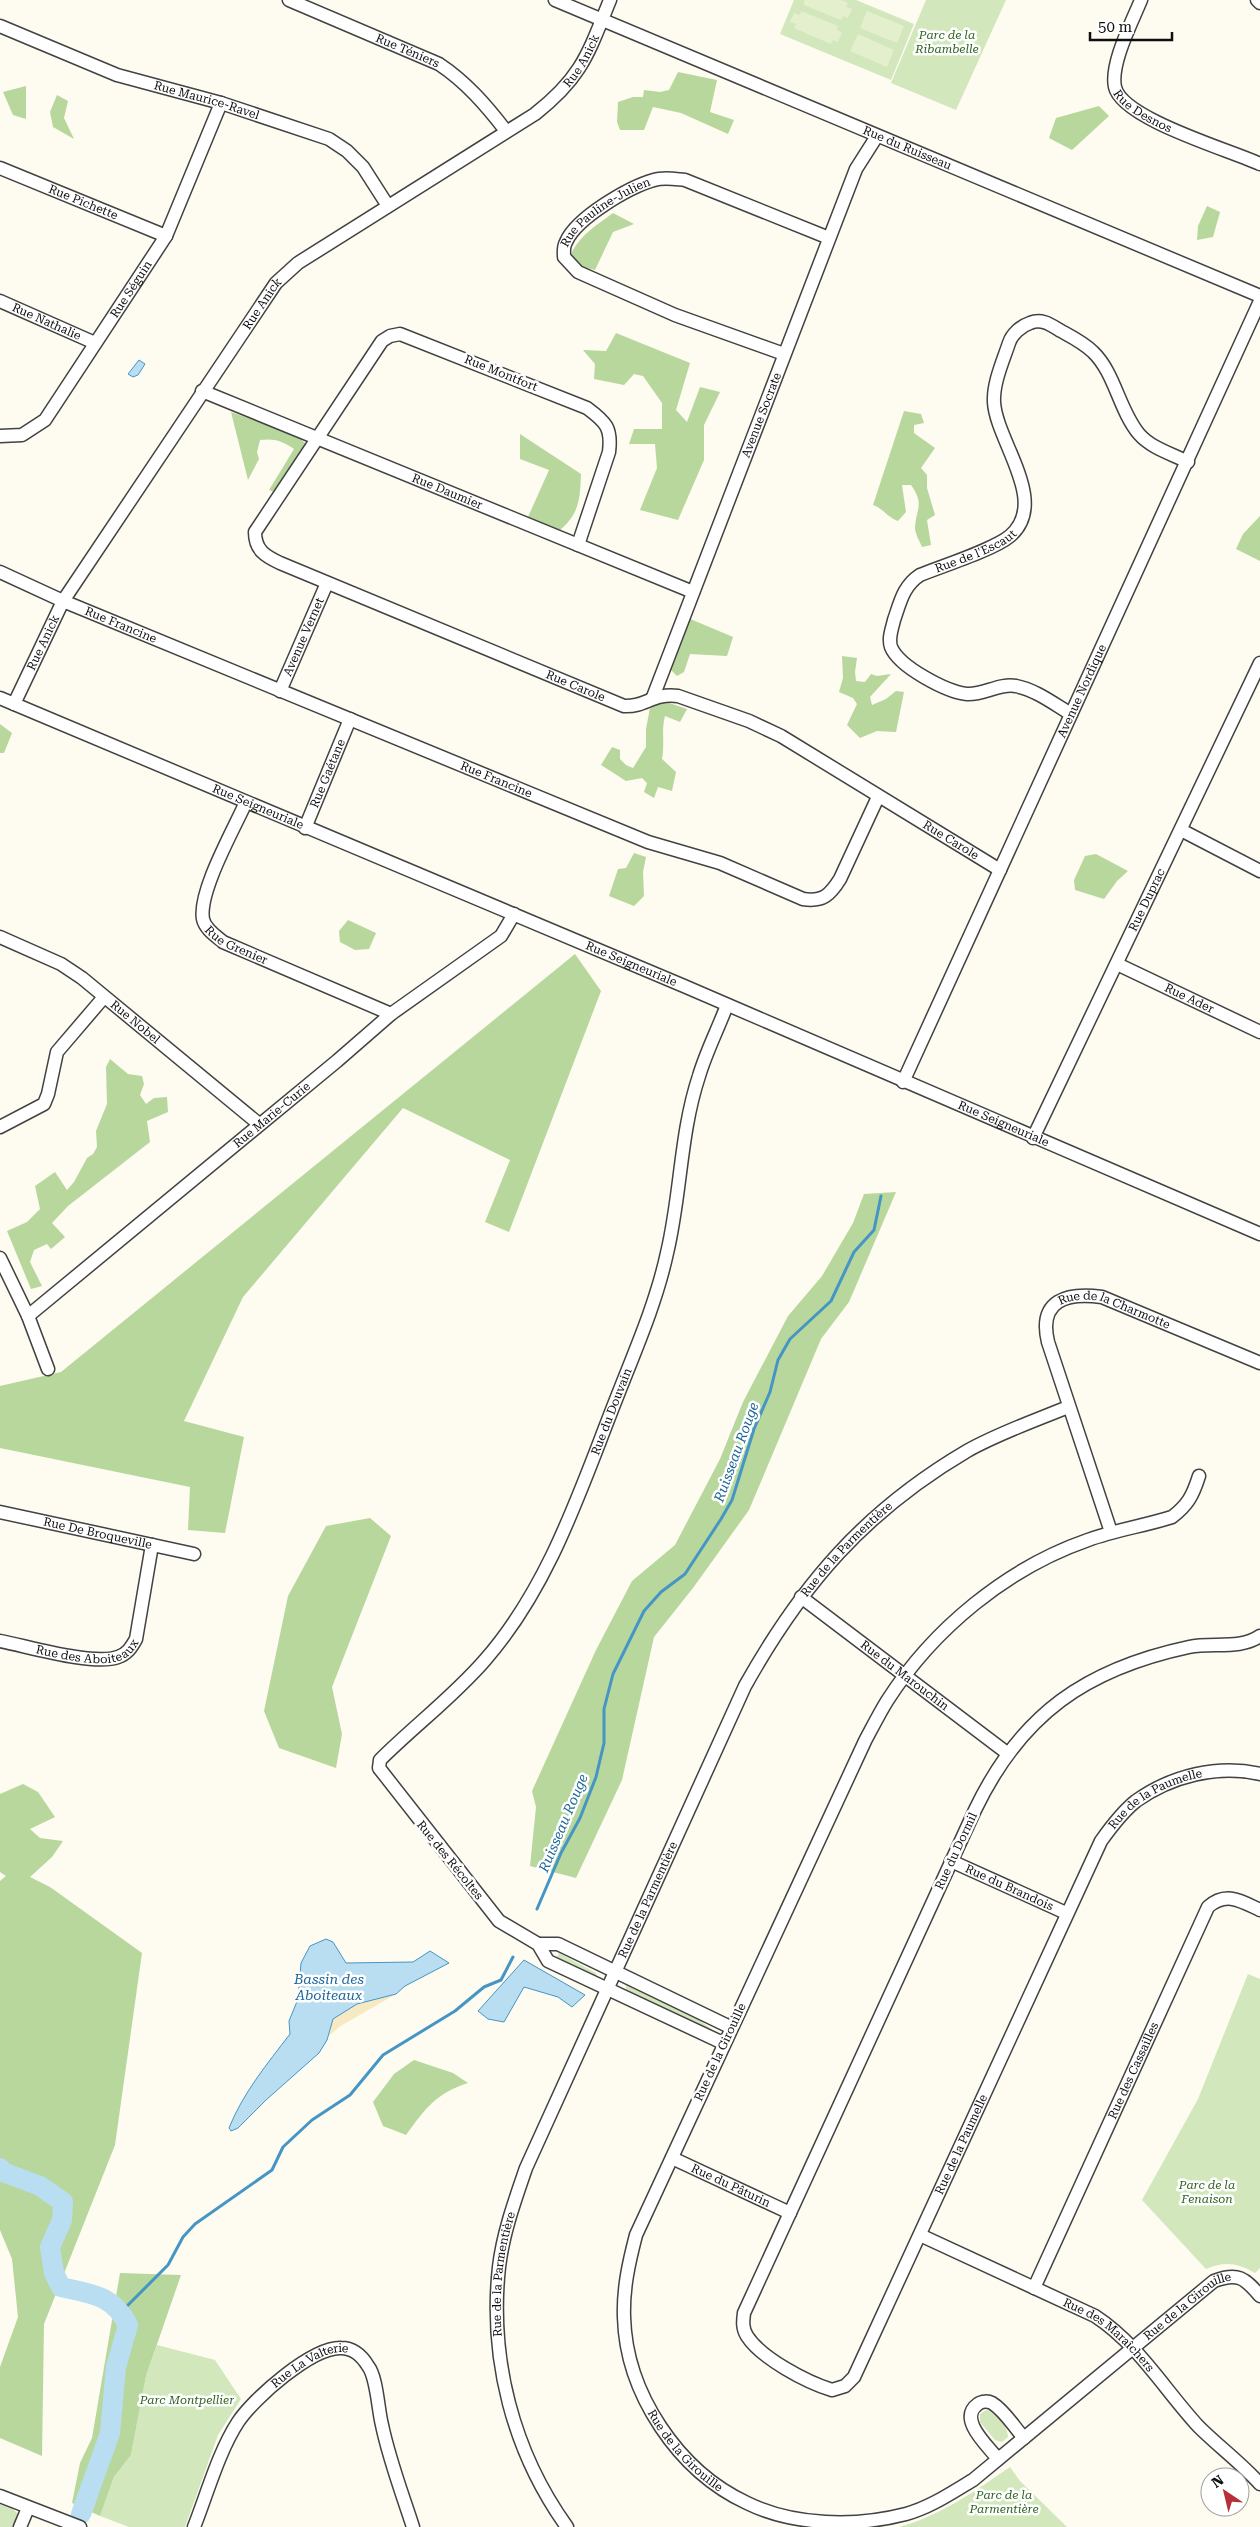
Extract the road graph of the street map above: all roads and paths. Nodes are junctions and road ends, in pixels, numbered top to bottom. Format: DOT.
graph roads {
  1 [pos="289,0"];
  2 [pos="555,0"];
  3 [pos="610,0"];
  4 [pos="1141,0"];
  5 [pos="1257,0"];
  6 [pos="1260,3"];
  7 [pos="602,20"];
  8 [pos="0,26"];
  9 [pos="221,103"];
  10 [pos="506,131"];
  11 [pos="877,136"];
  12 [pos="1260,164"];
  13 [pos="0,168"];
  14 [pos="388,206"];
  15 [pos="166,236"];
  16 [pos="829,238"];
  17 [pos="1260,296"];
  18 [pos="0,301"];
  19 [pos="1260,301"];
  20 [pos="95,343"];
  21 [pos="784,354"];
  22 [pos="202,391"];
  23 [pos="0,436"];
  24 [pos="318,438"];
  25 [pos="1188,462"];
  26 [pos="578,545"];
  27 [pos="0,572"];
  28 [pos="327,583"];
  29 [pos="694,592"];
  30 [pos="63,601"];
  31 [pos="1260,663"];
  32 [pos="280,691"];
  33 [pos="653,697"];
  34 [pos="0,698"];
  35 [pos="14,704"];
  36 [pos="1071,714"];
  37 [pos="350,719"];
  38 [pos="878,797"];
  39 [pos="246,802"];
  40 [pos="305,828"];
  41 [pos="1181,830"];
  42 [pos="1000,870"];
  43 [pos="1260,871"];
  44 [pos="514,914"];
  45 [pos="0,937"];
  46 [pos="1117,964"];
  47 [pos="104,997"];
  48 [pos="727,1005"];
  49 [pos="391,1014"];
  50 [pos="1260,1032"];
  51 [pos="903,1082"];
  52 [pos="260,1124"];
  53 [pos="0,1127"];
  54 [pos="1033,1138"];
  55 [pos="1260,1234"];
  56 [pos="0,1258"];
  57 [pos="28,1316"];
  58 [pos="1260,1363"];
  59 [pos="48,1369"];
  60 [pos="1068,1408"];
  61 [pos="1199,1476"];
  62 [pos="0,1512"];
  63 [pos="1111,1532"];
  64 [pos="152,1545"];
  65 [pos="194,1554"];
  66 [pos="802,1598"];
  67 [pos="1260,1636"];
  68 [pos="0,1641"];
  69 [pos="905,1676"];
  70 [pos="1007,1753"];
  71 [pos="380,1760"];
  72 [pos="1260,1774"];
  73 [pos="951,1861"];
  74 [pos="1260,1910"];
  75 [pos="1066,1913"];
  76 [pos="538,1944"];
  77 [pos="615,1972"];
  78 [pos="607,1990"];
  79 [pos="730,2027"];
  80 [pos="723,2043"];
  81 [pos="672,2158"];
  82 [pos="790,2213"];
  83 [pos="920,2236"];
  84 [pos="1034,2288"];
  85 [pos="1260,2296"];
  86 [pos="1133,2347"];
  87 [pos="1024,2438"];
  88 [pos="998,2459"];
  89 [pos="1260,2484"];
  90 [pos="0,2496"];
  91 [pos="28,2508"];
  92 [pos="20,2527"];
  93 [pos="80,2527"];
  94 [pos="194,2527"];
  95 [pos="413,2527"];
  96 [pos="567,2527"];
  1 -- 10 [label="street, Rue Téniers"];
  2 -- 7 [label="street, Rue du Ruisseau"];
  3 -- 7 [label="street, Rue Anick"];
  4 -- 12 [label="street, Rue Desnos"];
  5 -- 6 [label="street"];
  7 -- 10 [label="street, Rue Anick"];
  7 -- 11 [label="street, Rue du Ruisseau"];
  8 -- 9 [label="street, Rue Maurice-Ravel"];
  9 -- 14 [label="street, Rue Maurice-Ravel"];
  9 -- 15 [label="street, Rue Séguin"];
  10 -- 14 [label="street, Rue Anick"];
  11 -- 16 [label="street, Avenue Socrate"];
  11 -- 17 [label="street, Rue du Ruisseau"];
  13 -- 15 [label="street, Rue Pichette"];
  14 -- 22 [label="street, Rue Anick"];
  15 -- 20 [label="street, Rue Séguin"];
  16 -- 21 [label="street, Avenue Socrate"];
  16 -- 21 [label="street, Rue Pauline-Julien"];
  18 -- 20 [label="street, Rue Nathalie"];
  19 -- 25 [label="street, Avenue Nordique"];
  20 -- 23 [label="street, Rue Séguin"];
  21 -- 29 [label="street, Avenue Socrate"];
  22 -- 24 [label="street, Rue Daumier"];
  22 -- 30 [label="street, Rue Anick"];
  24 -- 26 [label="street, Rue Daumier"];
  24 -- 26 [label="street, Rue Montfort"];
  24 -- 28 [label="street, Rue Carole"];
  25 -- 36 [label="street, Avenue Nordique"];
  25 -- 36 [label="street, Rue de l'Escaut"];
  26 -- 29 [label="street, Rue Daumier"];
  27 -- 30 [label="street"];
  28 -- 32 [label="street, Avenue Vernet"];
  28 -- 33 [label="street, Rue Carole"];
  29 -- 33 [label="street, Avenue Socrate"];
  30 -- 32 [label="street, Rue Francine"];
  30 -- 35 [label="street, Rue Anick"];
  31 -- 41 [label="street, Rue Duprac"];
  32 -- 37 [label="street, Rue Francine"];
  33 -- 38 [label="street, Rue Carole"];
  34 -- 35 [label="street, Rue Seigneuriale"];
  35 -- 39 [label="street, Rue Seigneuriale"];
  36 -- 42 [label="street, Avenue Nordique"];
  37 -- 38 [label="street, Rue Francine"];
  37 -- 40 [label="street, Rue Gaétane"];
  38 -- 42 [label="street, Rue Carole"];
  39 -- 40 [label="street, Rue Seigneuriale"];
  39 -- 49 [label="street, Rue Grenier"];
  40 -- 44 [label="street, Rue Seigneuriale"];
  41 -- 43 [label="street"];
  41 -- 46 [label="street, Rue Duprac"];
  42 -- 51 [label="street, Avenue Nordique"];
  44 -- 48 [label="street, Rue Seigneuriale"];
  44 -- 49 [label="street, Rue Marie-Curie"];
  45 -- 47 [label="street, Rue Nobel"];
  46 -- 50 [label="street, Rue Ader"];
  46 -- 54 [label="street, Rue Duprac"];
  47 -- 52 [label="street, Rue Nobel"];
  47 -- 53 [label="street"];
  48 -- 51 [label="street, Rue Seigneuriale"];
  48 -- 71 [label="street, Rue du Douvain"];
  49 -- 52 [label="street, Rue Marie-Curie"];
  51 -- 54 [label="street, Rue Seigneuriale"];
  52 -- 57 [label="street, Rue Marie-Curie"];
  54 -- 55 [label="street, Rue Seigneuriale"];
  56 -- 57 [label="street"];
  57 -- 59 [label="street"];
  58 -- 60 [label="street, Rue de la Charmotte"];
  60 -- 63 [label="street, Rue de la Charmotte"];
  60 -- 66 [label="street, Rue de la Parmentière"];
  61 -- 63 [label="street, Rue de la Girouille"];
  62 -- 64 [label="street, Rue De Broqueville"];
  63 -- 69 [label="street, Rue de la Girouille"];
  64 -- 65 [label="street, Rue De Broqueville"];
  64 -- 68 [label="street, Rue des Aboiteaux"];
  66 -- 69 [label="street, Rue du Marouchin"];
  66 -- 77 [label="street, Rue de la Parmentière"];
  67 -- 70 [label="street, Rue du Dormil"];
  69 -- 70 [label="street, Rue du Marouchin"];
  69 -- 79 [label="street, Rue de la Girouille"];
  70 -- 73 [label="street, Rue du Dormil"];
  71 -- 76 [label="street, Rue des Récoltes"];
  72 -- 75 [label="street, Rue de la Paumelle"];
  73 -- 75 [label="street, Rue du Brandois"];
  73 -- 82 [label="street, Rue du Dormil"];
  74 -- 84 [label="street, Rue des Cassailles"];
  75 -- 83 [label="street, Rue de la Paumelle"];
  76 -- 77 [label="street, Rue des Récoltes"];
  76 -- 78 [label="street, Rue des Récoltes"];
  77 -- 78 [label="street, Rue de la Parmentière"];
  77 -- 79 [label="street, Rue des Récoltes"];
  78 -- 80 [label="street, Rue des Récoltes"];
  78 -- 96 [label="street, Rue de la Parmentière"];
  79 -- 80 [label="street, Rue de la Girouille"];
  80 -- 81 [label="street, Rue de la Girouille"];
  81 -- 82 [label="street, Rue du Pâturin"];
  81 -- 88 [label="street, Rue de la Girouille"];
  82 -- 83 [label="street, Rue de la Paumelle"];
  83 -- 84 [label="street, Rue des Maraîchers"];
  84 -- 86 [label="street, Rue des Maraîchers"];
  85 -- 86 [label="street, Rue de la Girouille"];
  86 -- 87 [label="street, Rue de la Girouille"];
  86 -- 89 [label="street, Rue des Maraîchers"];
  87 -- 88 [label="street, Rue de la Girouille"];
  87 -- 88 [label="street"];
  90 -- 91 [label="street"];
  91 -- 92 [label="street"];
  91 -- 93 [label="street"];
  94 -- 95 [label="street, Rue La Valterie"];
}
